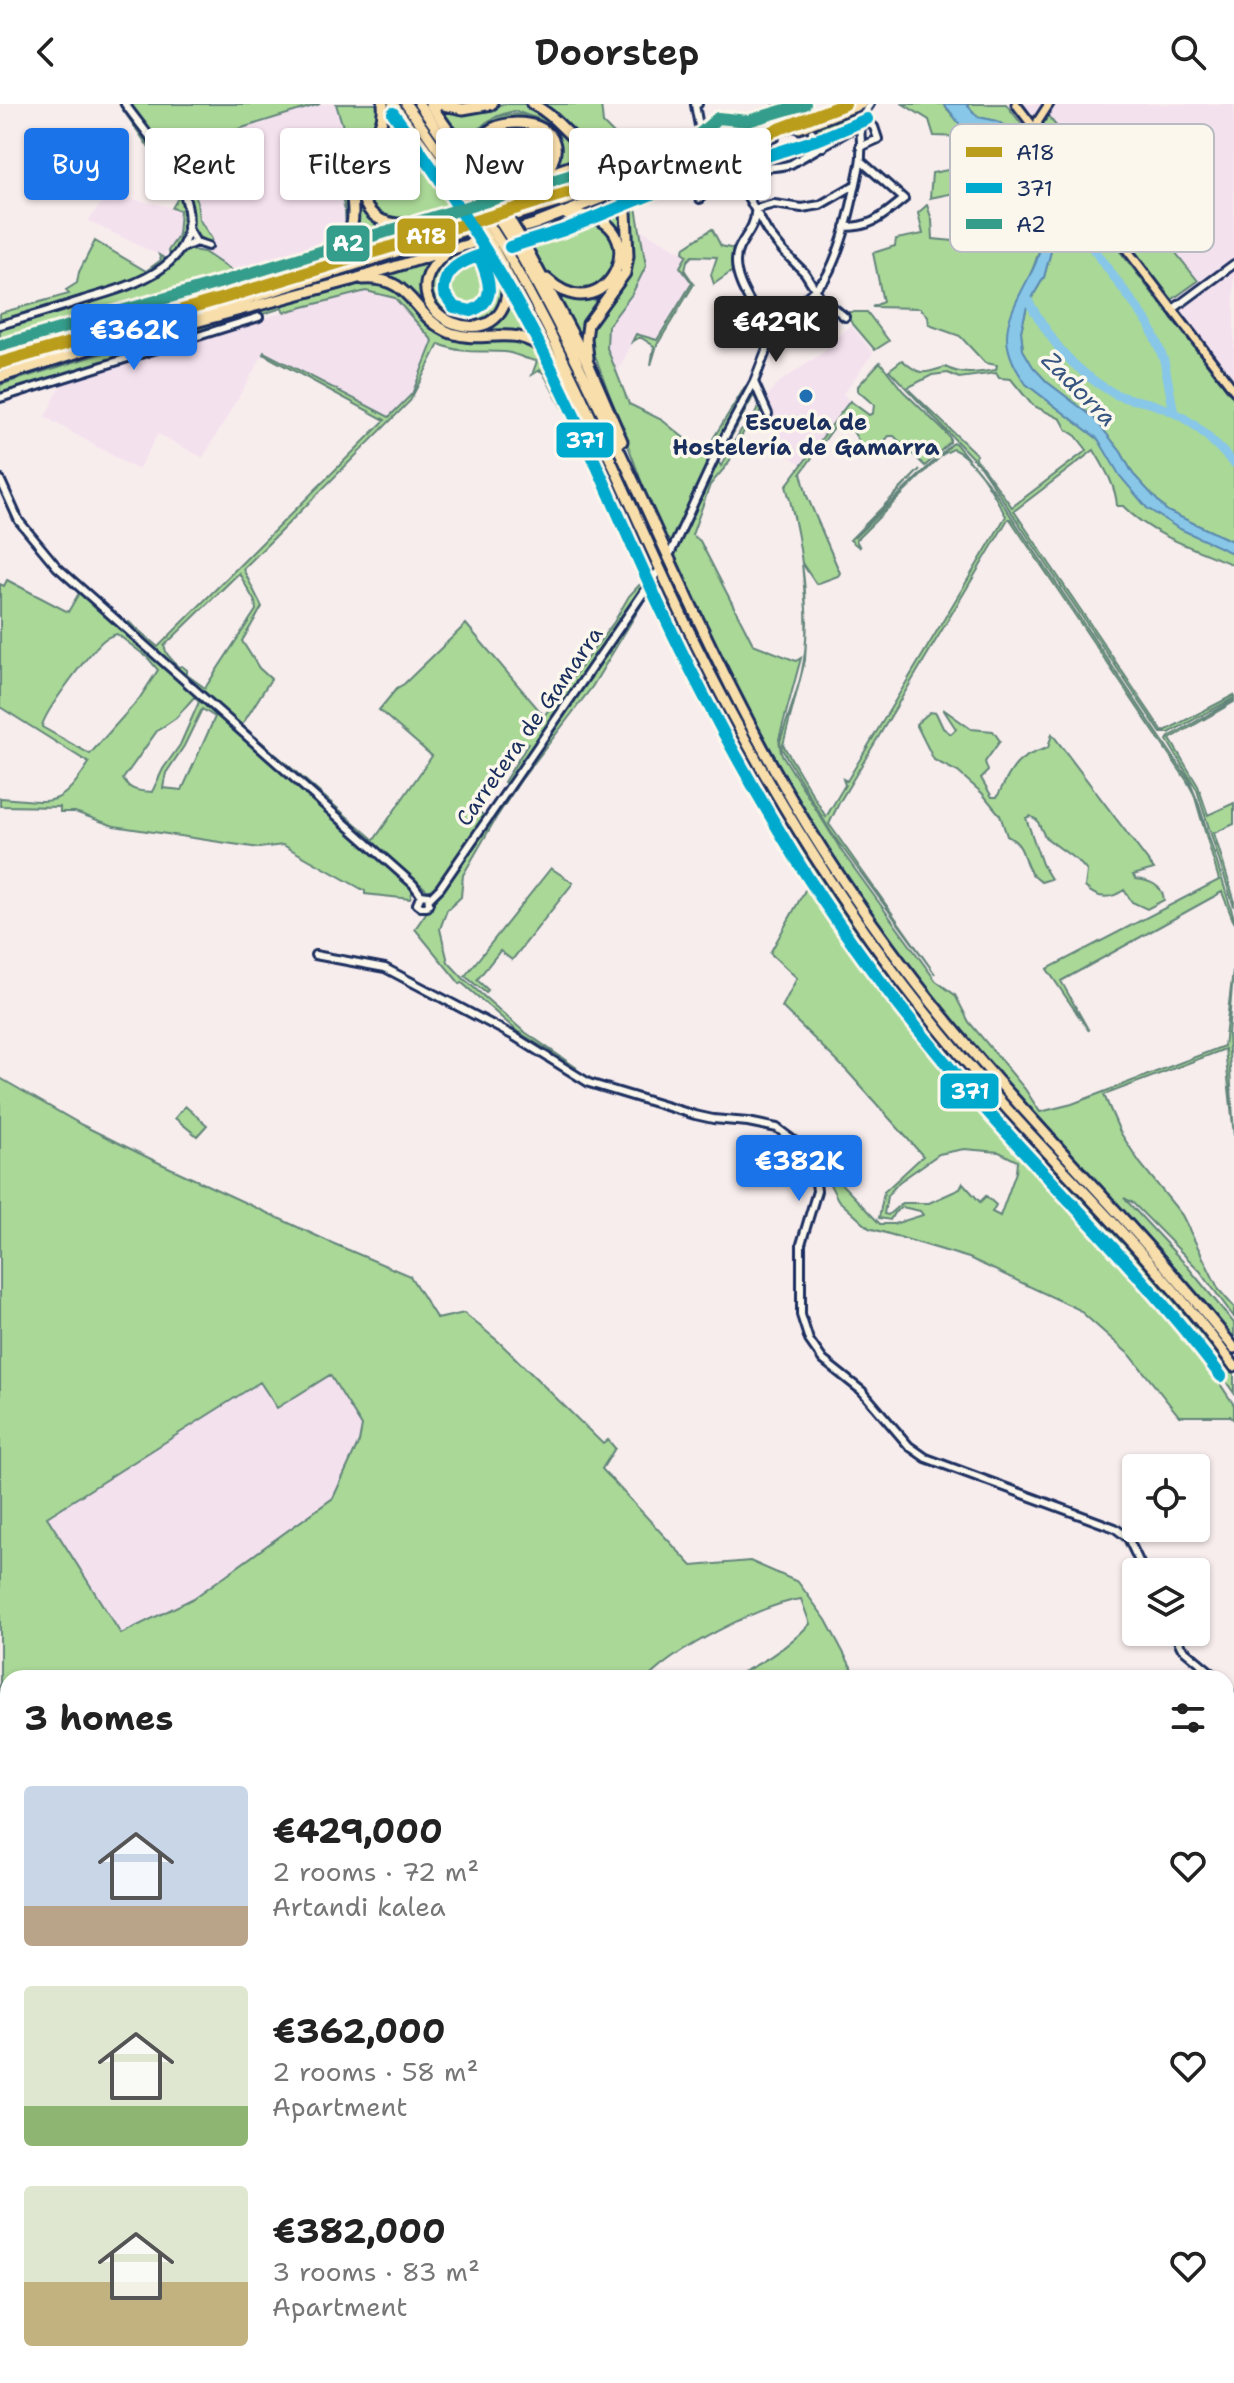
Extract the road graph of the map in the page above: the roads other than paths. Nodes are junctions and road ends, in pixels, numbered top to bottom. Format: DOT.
graph roads {
  1 [pos="125,104"];
  2 [pos="383,104"];
  3 [pos="393,104"];
  4 [pos="406,104"];
  5 [pos="419,104"];
  6 [pos="430,104"];
  7 [pos="438,104"];
  8 [pos="492,104"];
  9 [pos="698,104"];
  10 [pos="778,104"];
  11 [pos="845,104"];
  12 [pos="861,104"];
  13 [pos="870,104"];
  14 [pos="1016,104"];
  15 [pos="1049,104"];
  16 [pos="527,106"];
  17 [pos="504,109"];
  18 [pos="1041,116"];
  19 [pos="1027,119"];
  20 [pos="797,121"];
  21 [pos="859,122"];
  22 [pos="1031,124"];
  23 [pos="1038,124"];
  24 [pos="438,128"];
  25 [pos="448,128"];
  26 [pos="481,128"];
  27 [pos="549,128"];
  28 [pos="709,128"];
  29 [pos="771,130"];
  30 [pos="812,132"];
  31 [pos="569,135"];
  32 [pos="771,140"];
  33 [pos="823,147"];
  34 [pos="860,147"];
  35 [pos="436,151"];
  36 [pos="435,161"];
  37 [pos="861,161"];
  38 [pos="771,169"];
  39 [pos="854,185"];
  40 [pos="569,193"];
  41 [pos="467,200"];
  42 [pos="493,200"];
  43 [pos="495,200"];
  44 [pos="574,200"];
  45 [pos="598,200"];
  46 [pos="629,200"];
  47 [pos="751,200"];
  48 [pos="755,209"];
  49 [pos="559,216"];
  50 [pos="423,223"];
  51 [pos="187,227"];
  52 [pos="845,227"];
  53 [pos="185,238"];
  54 [pos="518,241"];
  55 [pos="196,242"];
  56 [pos="208,246"];
  57 [pos="497,246"];
  58 [pos="180,249"];
  59 [pos="452,249"];
  60 [pos="332,252"];
  61 [pos="1128,252"];
  62 [pos="1234,264"];
  63 [pos="506,271"];
  64 [pos="544,276"];
  65 [pos="348,281"];
  66 [pos="815,288"];
  67 [pos="1172,310"];
  68 [pos="259,317"];
  69 [pos="845,317"];
  70 [pos="0,325"];
  71 [pos="114,330"];
  72 [pos="771,336"];
  73 [pos="104,345"];
  74 [pos="553,358"];
  75 [pos="0,363"];
  76 [pos="589,365"];
  77 [pos="0,377"];
  78 [pos="754,382"];
  79 [pos="1234,390"];
  80 [pos="0,398"];
  81 [pos="768,414"];
  82 [pos="629,469"];
  83 [pos="0,479"];
  84 [pos="630,500"];
  85 [pos="671,552"];
  86 [pos="657,573"];
  87 [pos="421,895"];
  88 [pos="429,899"];
  89 [pos="315,955"];
  90 [pos="1234,1348"];
  91 [pos="1234,1366"];
  92 [pos="1137,1558"];
  93 [pos="1181,1646"];
  94 [pos="1208,1670"];
  1 -- 51 [label="street"];
  2 -- 60 [label="highway"];
  3 -- 36 [label="highway"];
  4 -- 35 [label="highway"];
  5 -- 24 [label="highway"];
  6 -- 25 [label="highway"];
  7 -- 8 [label="highway"];
  9 -- 28 [label="street"];
  10 -- 20 [label="street"];
  11 -- 20 [label="highway"];
  12 -- 32 [label="highway"];
  13 -- 21 [label="street"];
  14 -- 19 [label="main road"];
  15 -- 18 [label="main road"];
  16 -- 27 [label="highway"];
  16 -- 31 [label="highway"];
  17 -- 26 [label="highway"];
  18 -- 19 [label="main road"];
  18 -- 23 [label="main road"];
  19 -- 22 [label="main road"];
  20 -- 29 [label="highway"];
  21 -- 33 [label="street"];
  21 -- 34 [label="street"];
  21 -- 34 [label="street"];
  30 -- 33 [label="street"];
  33 -- 38 [label="street"];
  34 -- 37 [label="street"];
  36 -- 50 [label="highway"];
  37 -- 39 [label="street"];
  37 -- 52 [label="street"];
  39 -- 48 [label="street"];
  39 -- 52 [label="street"];
  40 -- 71 [label="highway"];
  41 -- 57 [label="highway, bridge"];
  42 -- 54 [label="highway, bridge"];
  43 -- 50 [label="highway"];
  44 -- 73 [label="highway"];
  45 -- 49 [label="highway"];
  46 -- 76 [label="highway"];
  47 -- 48 [label="street"];
  48 -- 66 [label="street"];
  48 -- 72 [label="street"];
  49 -- 59 [label="highway"];
  49 -- 64 [label="highway"];
  50 -- 60 [label="highway"];
  51 -- 53 [label="street"];
  51 -- 55 [label="street"];
  52 -- 66 [label="street"];
  53 -- 55 [label="street"];
  53 -- 58 [label="street"];
  54 -- 64 [label="highway"];
  54 -- 82 [label="highway"];
  55 -- 56 [label="street"];
  55 -- 58 [label="street"];
  57 -- 63 [label="highway"];
  57 -- 84 [label="highway"];
  58 -- 70 [label="street"];
  59 -- 63 [label="highway"];
  59 -- 65 [label="highway"];
  60 -- 71 [label="highway"];
  61 -- 67 [label="main road"];
  62 -- 67 [label="street"];
  63 -- 74 [label="highway"];
  64 -- 76 [label="highway"];
  65 -- 73 [label="highway"];
  65 -- 74 [label="highway"];
  66 -- 69 [label="street"];
  66 -- 72 [label="street"];
  67 -- 79 [label="main road"];
  68 -- 80 [label="street"];
  71 -- 75 [label="highway"];
  72 -- 78 [label="street"];
  73 -- 77 [label="highway"];
  74 -- 84 [label="highway"];
  76 -- 82 [label="highway"];
  78 -- 81 [label="street"];
  78 -- 85 [label="street"];
  82 -- 90 [label="highway"];
  83 -- 87 [label="street"];
  84 -- 91 [label="highway"];
  86 -- 88 [label="street, Carretera de Gamarra"];
  87 -- 88 [label="street"];
  87 -- 88 [label="street"];
  89 -- 92 [label="street"];
  93 -- 94 [label="street"];
}
